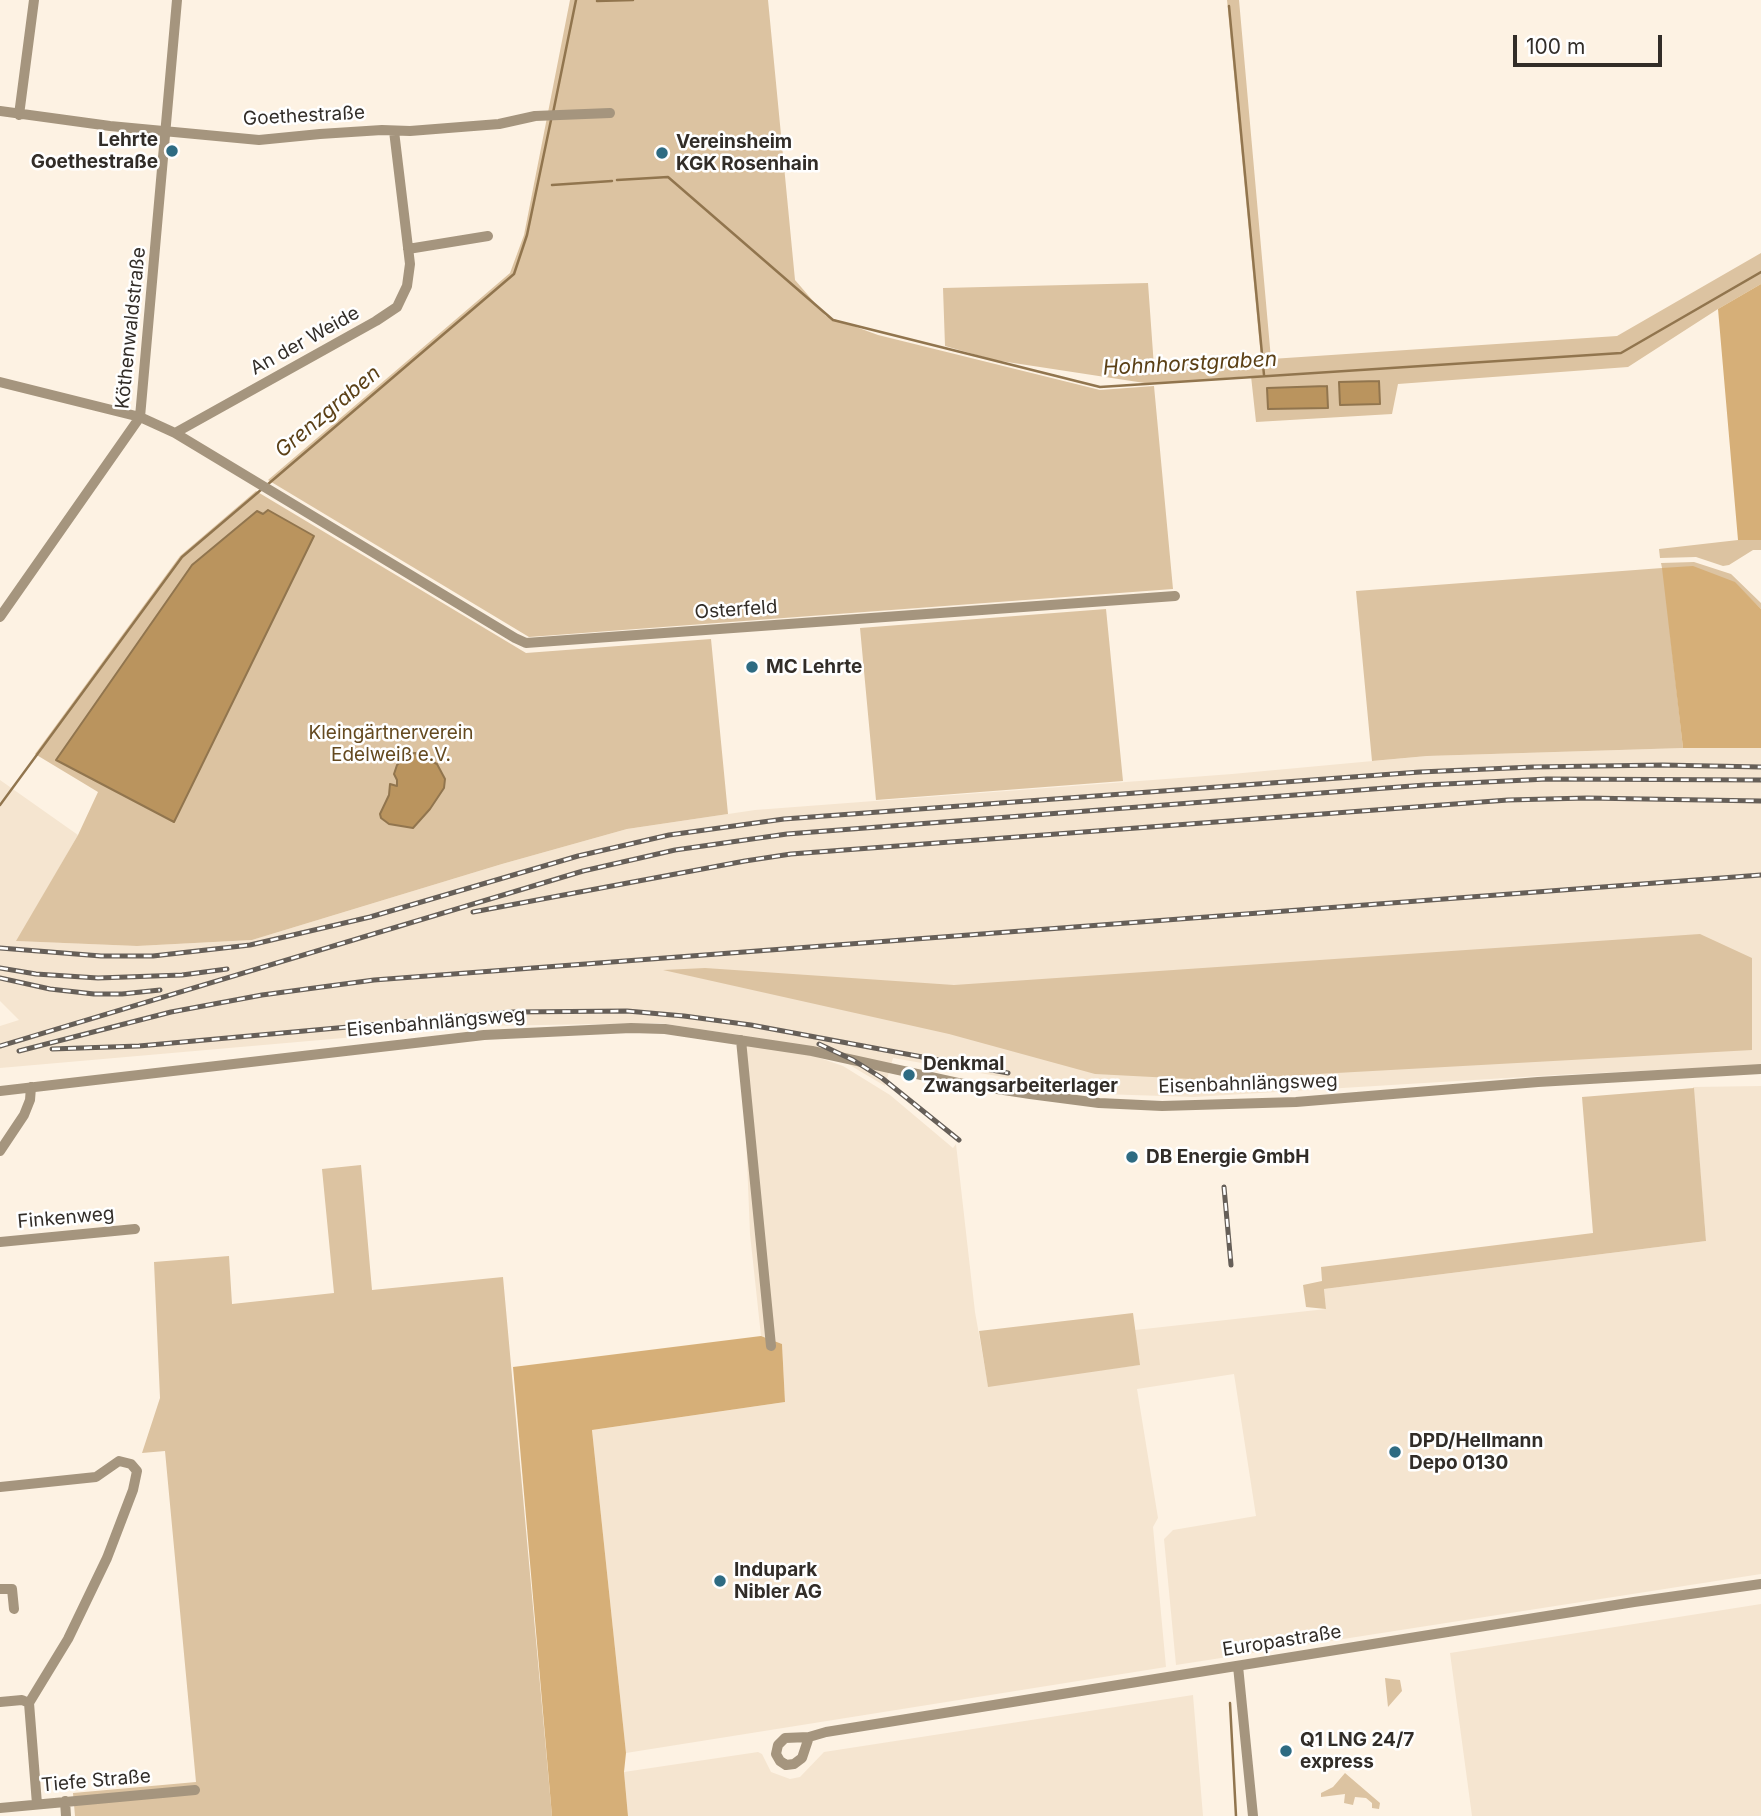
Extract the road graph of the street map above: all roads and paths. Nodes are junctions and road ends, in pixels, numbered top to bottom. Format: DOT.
graph roads {
  1 [pos="34,0"];
  2 [pos="177,0"];
  3 [pos="0,111"];
  4 [pos="610,113"];
  5 [pos="19,115"];
  6 [pos="394,131"];
  7 [pos="167,132"];
  8 [pos="488,236"];
  9 [pos="408,249"];
  10 [pos="0,382"];
  11 [pos="140,417"];
  12 [pos="175,433"];
  13 [pos="1175,596"];
  14 [pos="0,617"];
  15 [pos="741,1040"];
  16 [pos="1761,1069"];
  17 [pos="31,1087"];
  18 [pos="0,1091"];
  19 [pos="0,1151"];
  20 [pos="135,1229"];
  21 [pos="0,1242"];
  22 [pos="771,1346"];
  23 [pos="0,1487"];
  24 [pos="1761,1584"];
  25 [pos="0,1590"];
  26 [pos="13,1609"];
  27 [pos="1238,1666"];
  28 [pos="0,1702"];
  29 [pos="29,1703"];
  30 [pos="809,1737"];
  31 [pos="195,1790"];
  32 [pos="65,1801"];
  33 [pos="37,1804"];
  34 [pos="0,1808"];
  35 [pos="66,1816"];
  36 [pos="1253,1816"];
  1 -- 5 [label="street"];
  2 -- 7 [label="street, Köthenwaldstraße"];
  3 -- 5 [label="street, Goethestraße"];
  4 -- 6 [label="street, Goethestraße"];
  5 -- 7 [label="street, Goethestraße"];
  6 -- 7 [label="street, Goethestraße"];
  6 -- 9 [label="street, An der Weide"];
  7 -- 11 [label="street, Köthenwaldstraße"];
  8 -- 9 [label="street"];
  9 -- 12 [label="street, An der Weide"];
  10 -- 11 [label="street, Osterfeld"];
  11 -- 12 [label="street, Osterfeld"];
  11 -- 14 [label="street, Köthenwaldstraße"];
  12 -- 13 [label="street, Osterfeld"];
  15 -- 16 [label="street, Eisenbahnlängsweg"];
  15 -- 17 [label="street, Eisenbahnlängsweg"];
  15 -- 22 [label="street"];
  17 -- 18 [label="street, Eisenbahnlängsweg"];
  17 -- 19 [label="street"];
  20 -- 21 [label="street, Finkenweg"];
  23 -- 29 [label="street"];
  24 -- 27 [label="street, Europastraße"];
  25 -- 26 [label="street"];
  27 -- 30 [label="street, Europastraße"];
  27 -- 36 [label="street"];
  28 -- 29 [label="street"];
  29 -- 33 [label="street"];
  31 -- 32 [label="street, Tiefe Straße"];
  32 -- 33 [label="street, Tiefe Straße"];
  32 -- 35 [label="street"];
  33 -- 34 [label="street, Tiefe Straße"];
}
